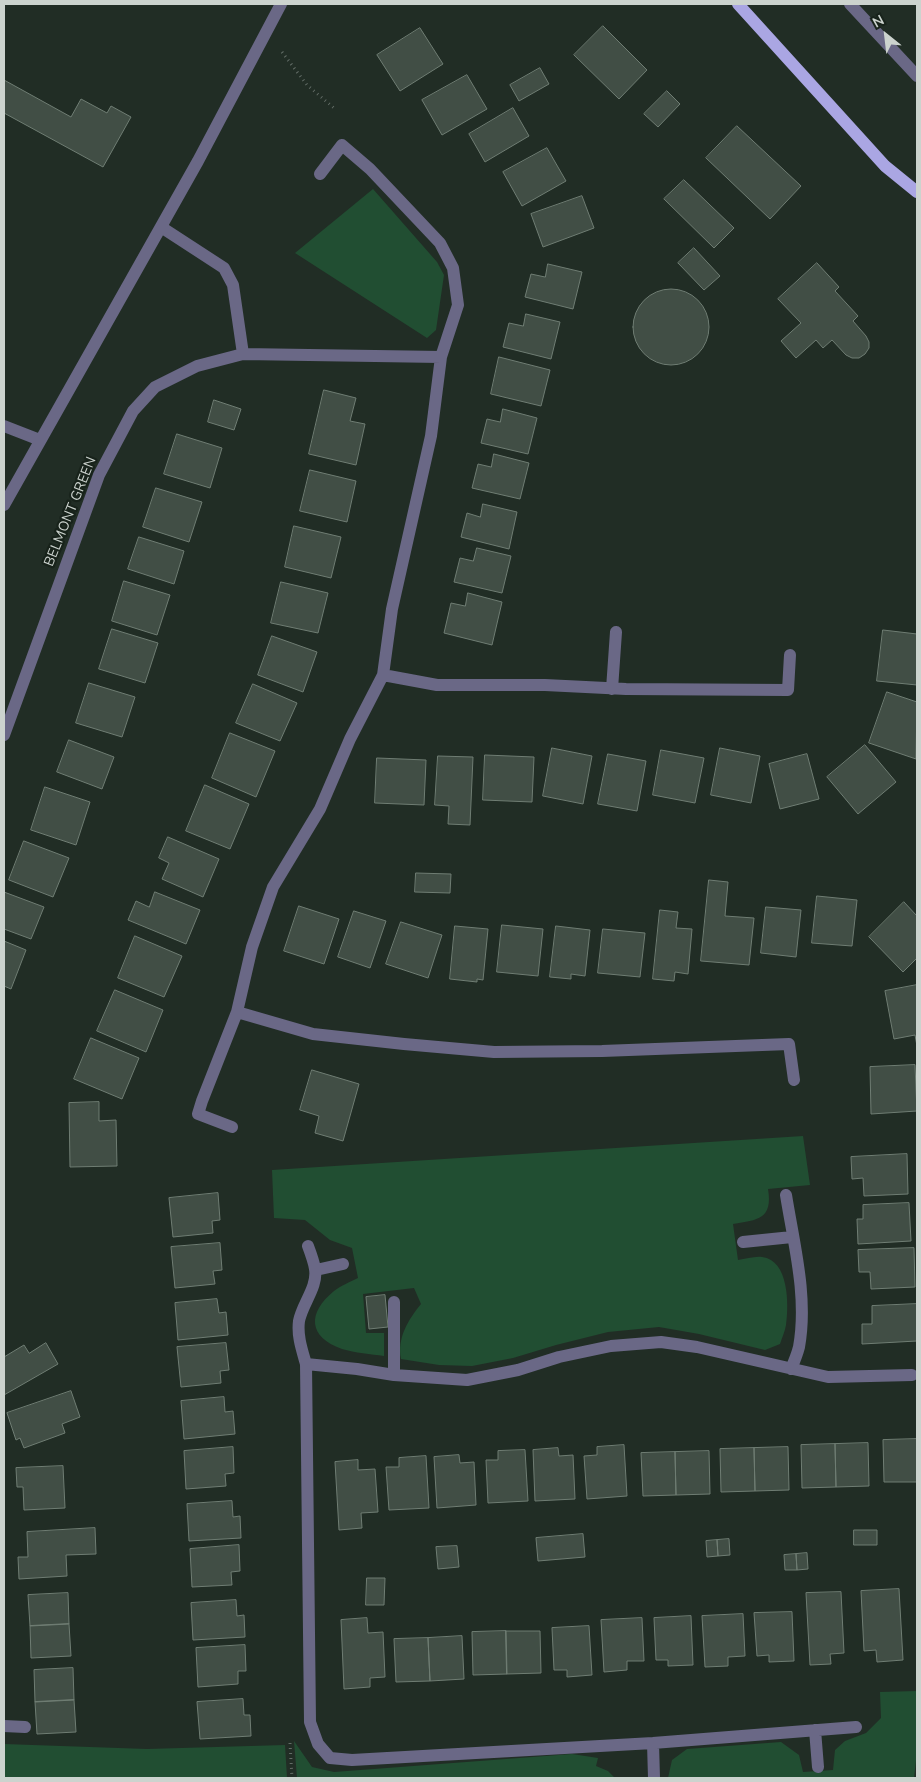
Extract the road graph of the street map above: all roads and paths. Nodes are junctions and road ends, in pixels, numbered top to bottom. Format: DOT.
graph roads {
  1 [pos="281,4"];
  2 [pos="850,4"];
  3 [pos="741,5"];
  4 [pos="282,52"];
  5 [pos="917,76"];
  6 [pos="334,108"];
  7 [pos="320,174"];
  8 [pos="917,192"];
  9 [pos="161,227"];
  10 [pos="243,354"];
  11 [pos="441,357"];
  12 [pos="4,426"];
  13 [pos="40,440"];
  14 [pos="4,505"];
  15 [pos="616,632"];
  16 [pos="790,655"];
  17 [pos="384,675"];
  18 [pos="612,689"];
  19 [pos="4,735"];
  20 [pos="237,1012"];
  21 [pos="794,1080"];
  22 [pos="232,1127"];
  23 [pos="786,1195"];
  24 [pos="792,1237"];
  25 [pos="743,1242"];
  26 [pos="308,1246"];
  27 [pos="343,1264"];
  28 [pos="316,1270"];
  29 [pos="394,1302"];
  30 [pos="306,1364"];
  31 [pos="791,1369"];
  32 [pos="394,1375"];
  33 [pos="912,1375"];
  34 [pos="4,1726"];
  35 [pos="25,1727"];
  36 [pos="856,1727"];
  37 [pos="815,1730"];
  38 [pos="290,1743"];
  39 [pos="653,1743"];
  40 [pos="818,1767"];
  41 [pos="292,1778"];
  42 [pos="654,1778"];
  1 -- 9 [label="street"];
  2 -- 5 [label="street"];
  3 -- 8 [label="main road"];
  4 -- 6 [label="path"];
  7 -- 11 [label="street"];
  9 -- 10 [label="street"];
  9 -- 13 [label="street"];
  10 -- 11 [label="street, BELMONT GREEN"];
  10 -- 19 [label="street, BELMONT GREEN"];
  11 -- 17 [label="street"];
  12 -- 13 [label="street"];
  13 -- 14 [label="street"];
  15 -- 18 [label="street"];
  16 -- 18 [label="street"];
  17 -- 18 [label="street"];
  17 -- 20 [label="street"];
  20 -- 21 [label="street"];
  20 -- 22 [label="street"];
  23 -- 24 [label="street"];
  24 -- 25 [label="street"];
  24 -- 31 [label="street"];
  26 -- 28 [label="street"];
  27 -- 28 [label="street"];
  28 -- 30 [label="street"];
  29 -- 32 [label="street"];
  30 -- 32 [label="street"];
  30 -- 39 [label="street"];
  31 -- 32 [label="street"];
  31 -- 33 [label="street"];
  34 -- 35 [label="street"];
  36 -- 37 [label="street"];
  37 -- 39 [label="street"];
  37 -- 40 [label="street"];
  38 -- 41 [label="path"];
  39 -- 42 [label="street"];
}
